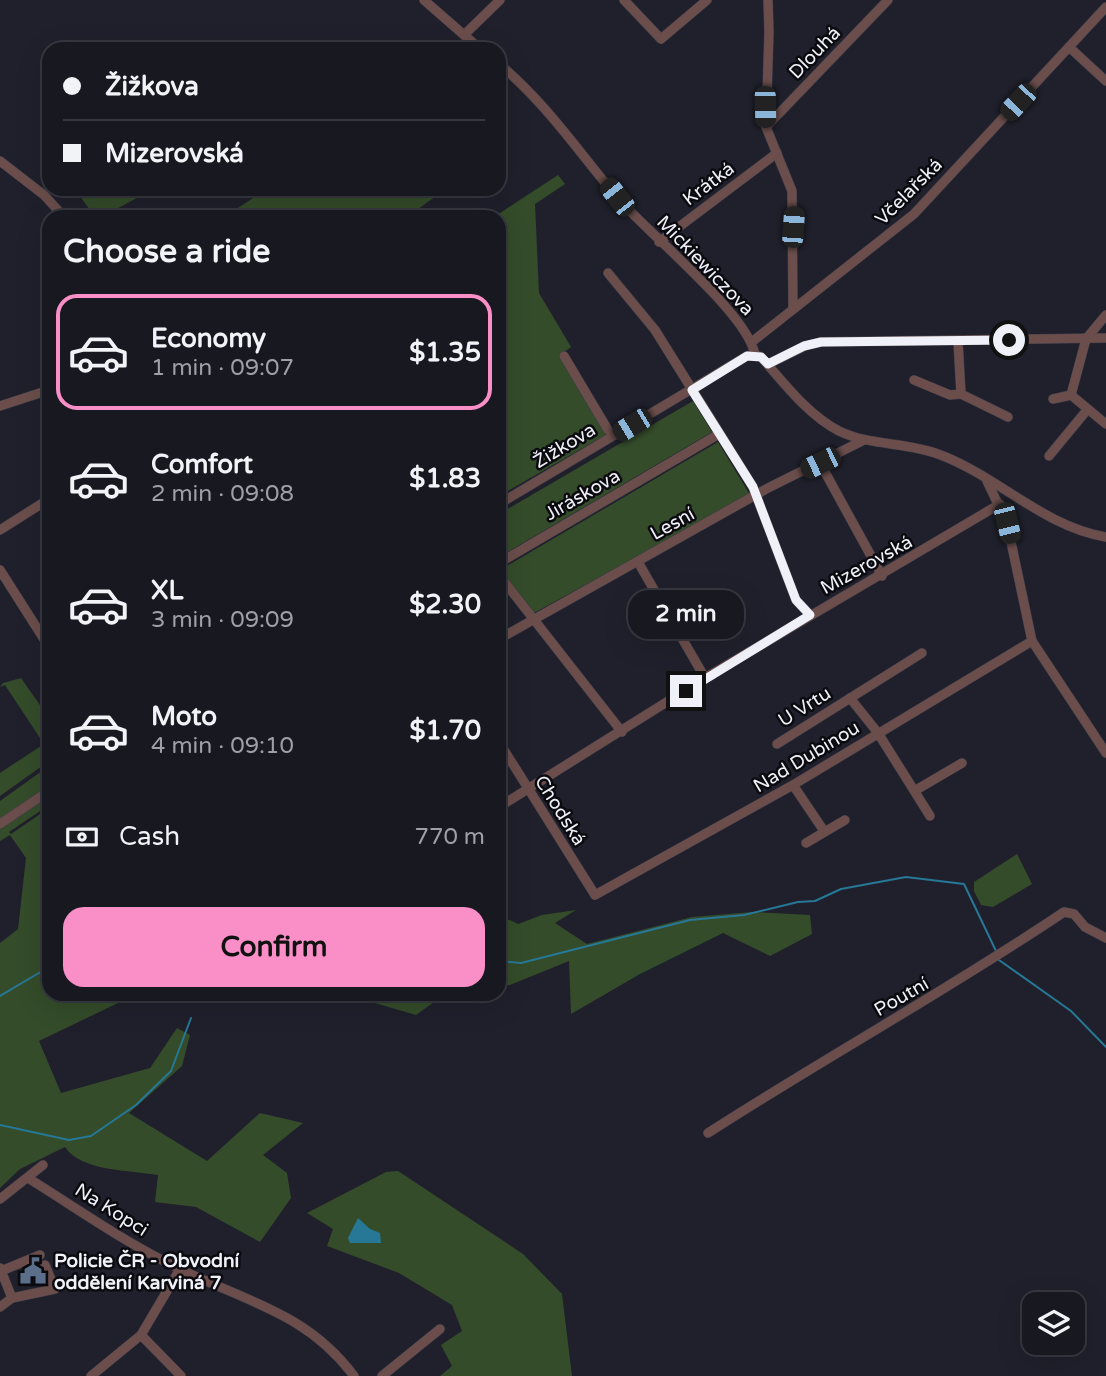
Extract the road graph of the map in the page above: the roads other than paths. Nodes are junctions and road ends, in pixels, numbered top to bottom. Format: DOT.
graph roads {
  1 [pos="424,0"];
  2 [pos="500,0"];
  3 [pos="624,0"];
  4 [pos="707,0"];
  5 [pos="768,0"];
  6 [pos="888,0"];
  7 [pos="1106,7"];
  8 [pos="464,35"];
  9 [pos="470,42"];
  10 [pos="1069,47"];
  11 [pos="506,71"];
  12 [pos="1106,81"];
  13 [pos="765,127"];
  14 [pos="777,153"];
  15 [pos="0,160"];
  16 [pos="42,193"];
  17 [pos="45,196"];
  18 [pos="58,210"];
  19 [pos="659,242"];
  20 [pos="608,273"];
  21 [pos="793,309"];
  22 [pos="1106,315"];
  23 [pos="1106,338"];
  24 [pos="1086,339"];
  25 [pos="753,341"];
  26 [pos="958,341"];
  27 [pos="755,355"];
  28 [pos="564,356"];
  29 [pos="768,364"];
  30 [pos="914,380"];
  31 [pos="692,390"];
  32 [pos="42,392"];
  33 [pos="961,394"];
  34 [pos="1071,395"];
  35 [pos="1053,399"];
  36 [pos="0,406"];
  37 [pos="1087,410"];
  38 [pos="1008,417"];
  39 [pos="1106,424"];
  40 [pos="608,430"];
  41 [pos="719,434"];
  42 [pos="864,440"];
  43 [pos="1049,456"];
  44 [pos="820,463"];
  45 [pos="987,480"];
  46 [pos="757,495"];
  47 [pos="506,500"];
  48 [pos="42,503"];
  49 [pos="1000,504"];
  50 [pos="0,530"];
  51 [pos="1106,537"];
  52 [pos="506,559"];
  53 [pos="638,562"];
  54 [pos="0,570"];
  55 [pos="882,576"];
  56 [pos="506,584"];
  57 [pos="810,615"];
  58 [pos="532,619"];
  59 [pos="506,635"];
  60 [pos="42,636"];
  61 [pos="1032,641"];
  62 [pos="922,653"];
  63 [pos="705,678"];
  64 [pos="850,698"];
  65 [pos="622,732"];
  66 [pos="878,733"];
  67 [pos="777,744"];
  68 [pos="1106,753"];
  69 [pos="506,754"];
  70 [pos="962,763"];
  71 [pos="793,785"];
  72 [pos="526,790"];
  73 [pos="916,790"];
  74 [pos="42,795"];
  75 [pos="506,803"];
  76 [pos="930,816"];
  77 [pos="845,820"];
  78 [pos="0,824"];
  79 [pos="824,831"];
  80 [pos="806,843"];
  81 [pos="595,895"];
  82 [pos="1106,938"];
  83 [pos="708,1133"];
  84 [pos="43,1165"];
  85 [pos="28,1178"];
  86 [pos="0,1199"];
  87 [pos="40,1255"];
  88 [pos="45,1265"];
  89 [pos="1,1269"];
  90 [pos="180,1269"];
  91 [pos="12,1298"];
  92 [pos="0,1307"];
  93 [pos="440,1329"];
  94 [pos="141,1335"];
  95 [pos="91,1376"];
  96 [pos="181,1376"];
  97 [pos="354,1376"];
  98 [pos="382,1376"];
  1 -- 8 [label="street"];
  2 -- 8 [label="street"];
  3 -- 4 [label="street"];
  5 -- 13 [label="street"];
  6 -- 13 [label="street, Dlouhá"];
  7 -- 10 [label="street, Včelařská"];
  8 -- 9 [label="street"];
  10 -- 12 [label="street"];
  10 -- 21 [label="street, Včelařská"];
  11 -- 19 [label="street, Mickiewiczova"];
  13 -- 14 [label="street"];
  14 -- 19 [label="street, Krátká"];
  14 -- 21 [label="street"];
  15 -- 16 [label="street"];
  17 -- 18 [label="street"];
  19 -- 25 [label="street, Mickiewiczova"];
  20 -- 31 [label="street"];
  21 -- 25 [label="street, Včelařská"];
  22 -- 24 [label="street"];
  23 -- 24 [label="street"];
  24 -- 26 [label="street"];
  24 -- 34 [label="street"];
  25 -- 27 [label="street, Mickiewiczova"];
  26 -- 29 [label="street"];
  26 -- 33 [label="street"];
  27 -- 29 [label="street"];
  27 -- 31 [label="street, Žižkova"];
  28 -- 40 [label="street"];
  29 -- 42 [label="street"];
  30 -- 33 [label="street"];
  31 -- 41 [label="street"];
  31 -- 47 [label="street, Žižkova"];
  32 -- 36 [label="street"];
  33 -- 38 [label="street"];
  34 -- 35 [label="street"];
  34 -- 37 [label="street"];
  37 -- 39 [label="street"];
  37 -- 43 [label="street"];
  41 -- 46 [label="street"];
  41 -- 52 [label="street, Jiráskova"];
  42 -- 44 [label="street, Lesní"];
  42 -- 45 [label="street"];
  44 -- 46 [label="street, Lesní"];
  44 -- 55 [label="street"];
  45 -- 49 [label="street"];
  45 -- 51 [label="street"];
  46 -- 53 [label="street, Lesní"];
  46 -- 57 [label="street"];
  48 -- 50 [label="street"];
  49 -- 55 [label="street, Mizerovská"];
  49 -- 61 [label="street"];
  53 -- 58 [label="street, Lesní"];
  53 -- 63 [label="street"];
  54 -- 60 [label="street"];
  55 -- 57 [label="street, Mizerovská"];
  56 -- 58 [label="street"];
  57 -- 63 [label="street, Mizerovská"];
  58 -- 59 [label="street, Lesní"];
  58 -- 65 [label="street"];
  61 -- 66 [label="street, Nad Dubinou"];
  61 -- 68 [label="street"];
  62 -- 64 [label="street, U Vrtu"];
  63 -- 65 [label="street, Mizerovská"];
  64 -- 66 [label="street, U Vrtu"];
  64 -- 67 [label="street, U Vrtu"];
  65 -- 72 [label="street, Mizerovská"];
  66 -- 71 [label="street, Nad Dubinou"];
  66 -- 73 [label="street, U Vrtu"];
  69 -- 72 [label="street, Chodská"];
  70 -- 73 [label="street"];
  71 -- 79 [label="street"];
  71 -- 81 [label="street, Nad Dubinou"];
  72 -- 75 [label="street, Mizerovská"];
  72 -- 81 [label="street, Chodská"];
  73 -- 76 [label="street, U Vrtu"];
  74 -- 78 [label="street"];
  77 -- 79 [label="street"];
  79 -- 80 [label="street"];
  82 -- 83 [label="street, Poutní"];
  84 -- 85 [label="street"];
  85 -- 86 [label="street"];
  85 -- 90 [label="street, Na Kopci"];
  87 -- 89 [label="street"];
  88 -- 91 [label="street"];
  89 -- 91 [label="street"];
  90 -- 94 [label="street"];
  90 -- 97 [label="street, Na Kopci"];
  91 -- 92 [label="street"];
  93 -- 98 [label="street"];
  94 -- 95 [label="street"];
  94 -- 96 [label="street"];
}
